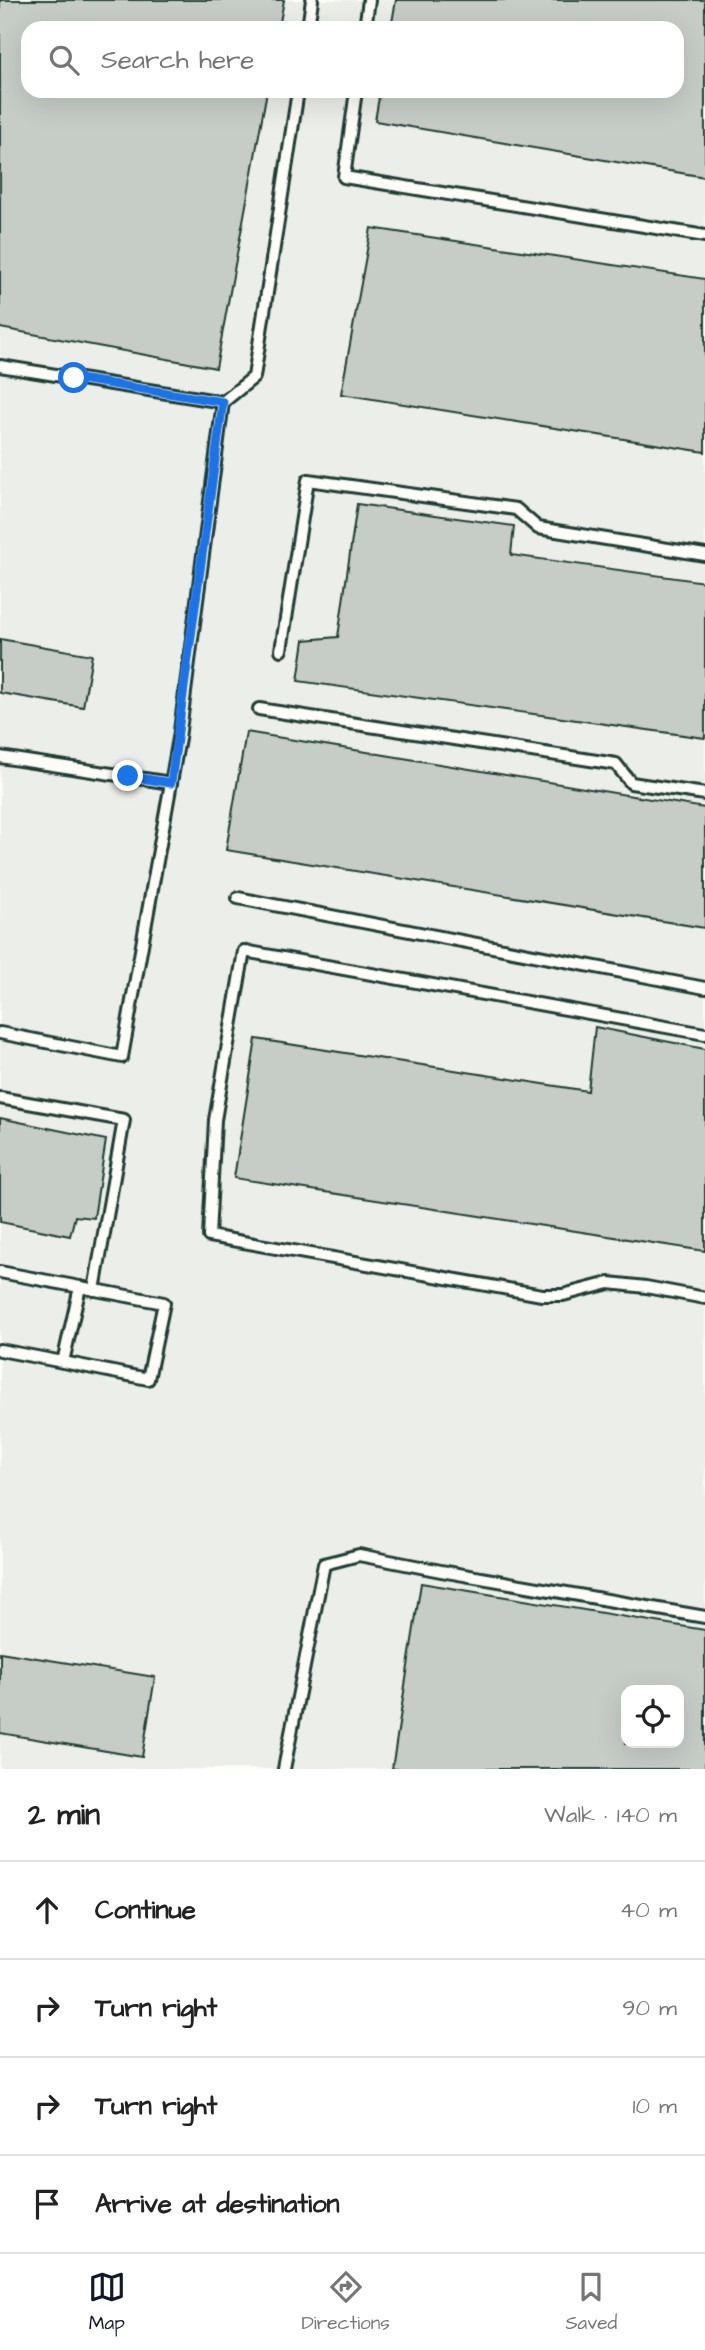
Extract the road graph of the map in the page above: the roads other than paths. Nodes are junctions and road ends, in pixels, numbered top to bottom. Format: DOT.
graph roads {
  1 [pos="312,0"];
  2 [pos="369,0"];
  3 [pos="309,21"];
  4 [pos="366,21"];
  5 [pos="297,98"];
  6 [pos="355,98"];
  7 [pos="705,236"];
  8 [pos="0,366"];
  9 [pos="223,402"];
  10 [pos="705,555"];
  11 [pos="281,650"];
  12 [pos="259,709"];
  13 [pos="0,757"];
  14 [pos="171,783"];
  15 [pos="705,794"];
  16 [pos="238,898"];
  17 [pos="705,988"];
  18 [pos="0,1033"];
  19 [pos="705,1034"];
  20 [pos="0,1098"];
  21 [pos="0,1272"];
  22 [pos="80,1287"];
  23 [pos="94,1290"];
  24 [pos="705,1298"];
  25 [pos="0,1350"];
  26 [pos="63,1362"];
  27 [pos="705,1617"];
  28 [pos="284,1769"];
  1 -- 3 [label="lane"];
  2 -- 4 [label="lane"];
  5 -- 9 [label="lane"];
  6 -- 7 [label="lane"];
  8 -- 9 [label="lane"];
  9 -- 14 [label="lane"];
  10 -- 11 [label="lane"];
  12 -- 15 [label="lane"];
  13 -- 14 [label="lane"];
  14 -- 18 [label="lane"];
  16 -- 17 [label="lane"];
  19 -- 24 [label="lane"];
  20 -- 23 [label="lane"];
  21 -- 22 [label="lane"];
  22 -- 23 [label="lane"];
  22 -- 26 [label="lane"];
  23 -- 26 [label="lane"];
  25 -- 26 [label="lane"];
  27 -- 28 [label="lane"];
}
